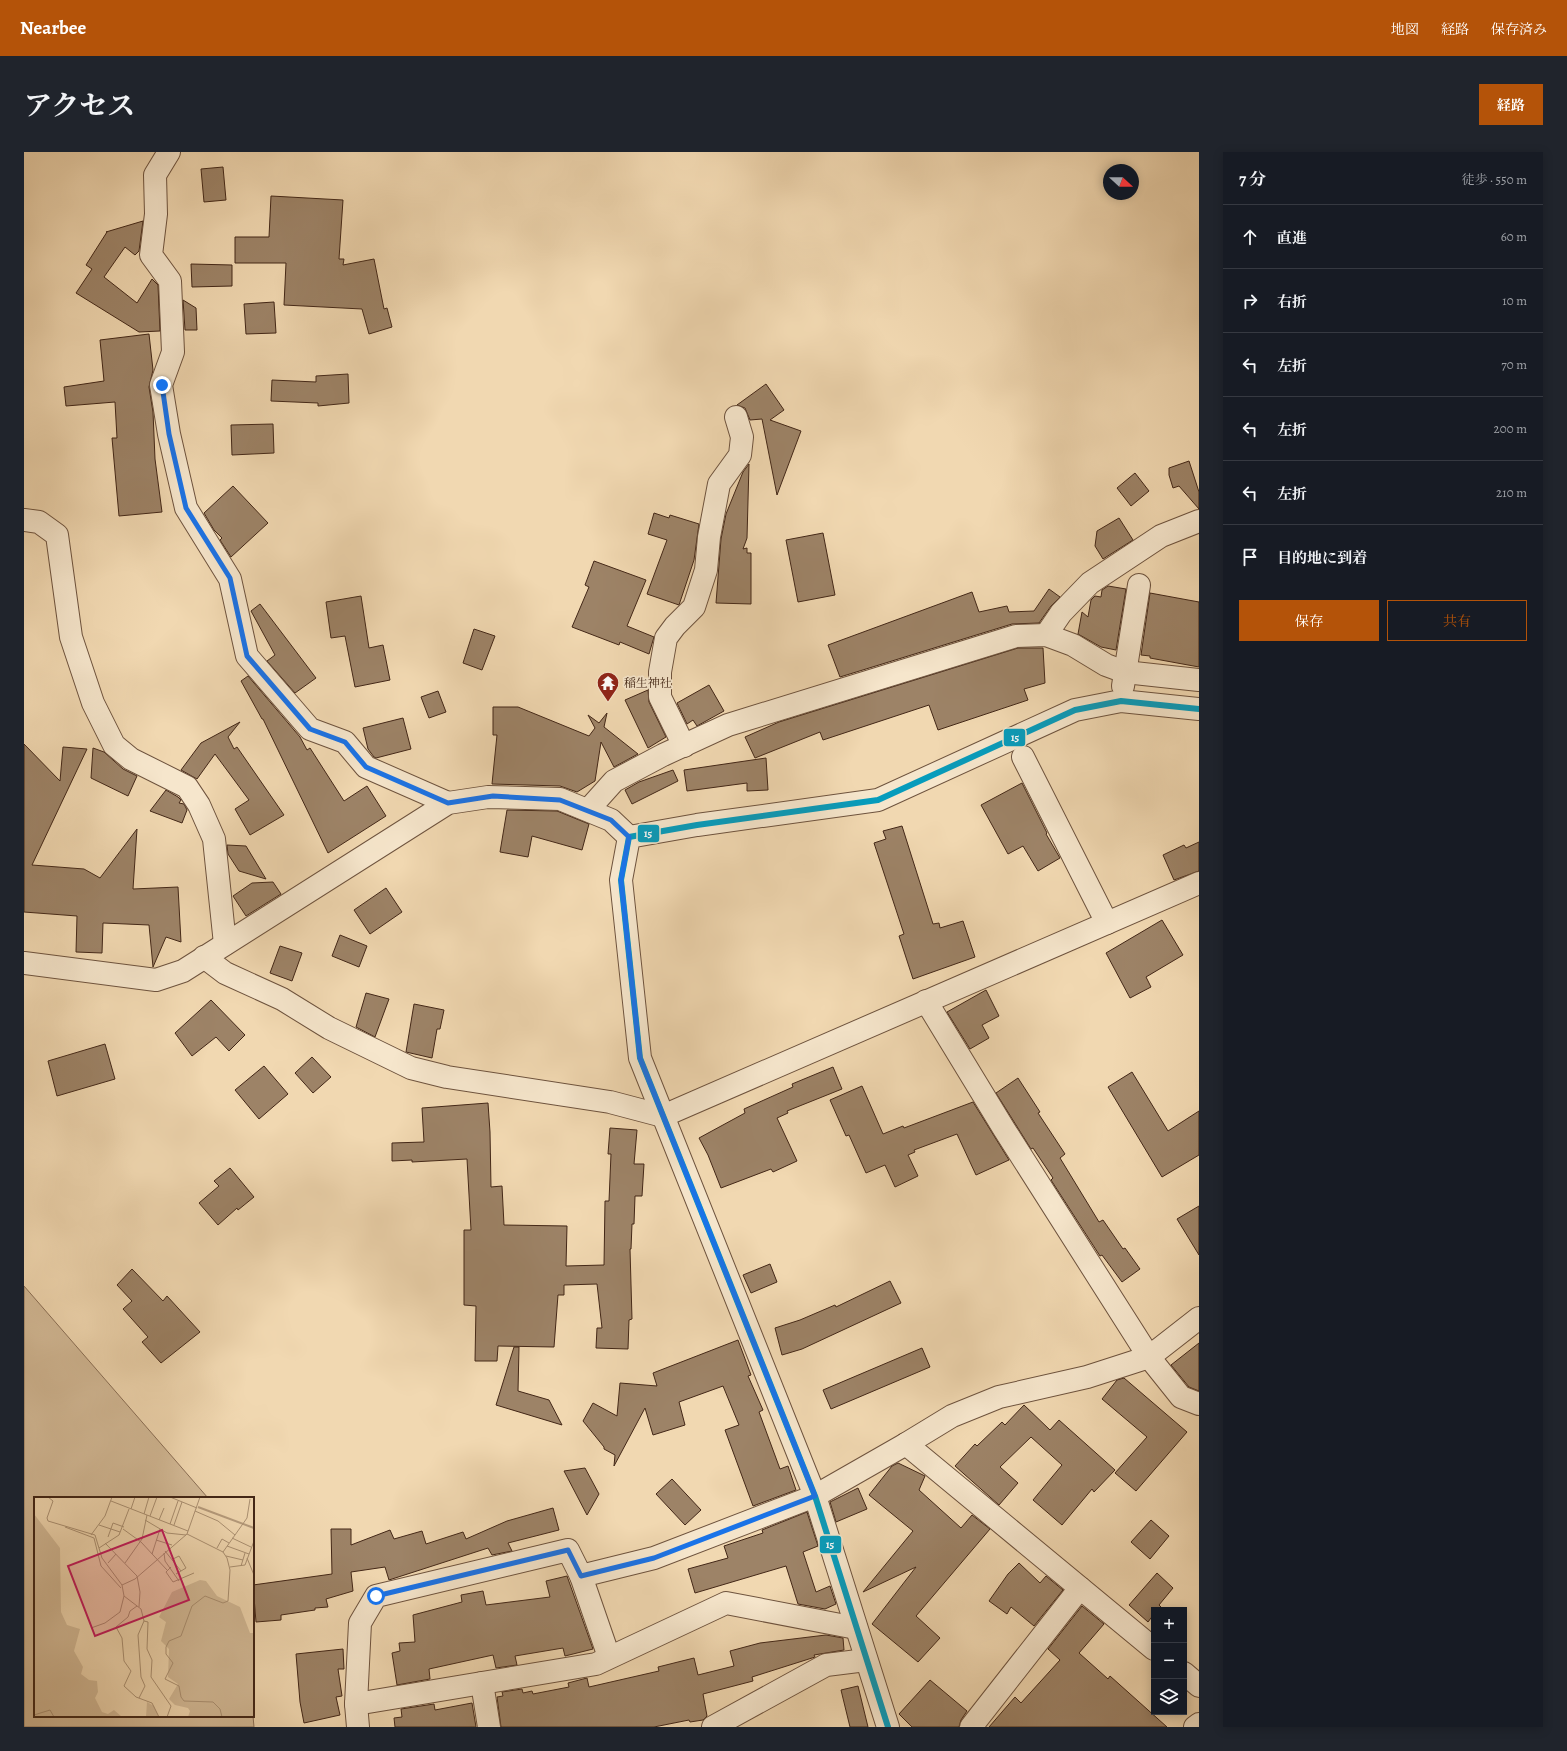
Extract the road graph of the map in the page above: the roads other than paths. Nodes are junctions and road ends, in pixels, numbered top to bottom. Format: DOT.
graph roads {
  1 [pos="169,152"];
  2 [pos="736,417"];
  3 [pos="24,520"];
  4 [pos="1199,521"];
  5 [pos="1139,585"];
  6 [pos="1046,635"];
  7 [pos="1125,672"];
  8 [pos="1199,680"];
  9 [pos="1121,701"];
  10 [pos="1199,709"];
  11 [pos="684,746"];
  12 [pos="1023,757"];
  13 [pos="448,803"];
  14 [pos="588,810"];
  15 [pos="629,837"];
  16 [pos="1199,884"];
  17 [pos="1107,923"];
  18 [pos="225,944"];
  19 [pos="204,957"];
  20 [pos="24,963"];
  21 [pos="926,1001"];
  22 [pos="663,1116"];
  23 [pos="1199,1318"];
  24 [pos="1150,1357"];
  25 [pos="1199,1404"];
  26 [pos="906,1444"];
  27 [pos="815,1496"];
  28 [pos="581,1576"];
  29 [pos="1080,1588"];
  30 [pos="856,1628"];
  31 [pos="1151,1647"];
  32 [pos="609,1658"];
  33 [pos="866,1660"];
  34 [pos="1187,1676"];
  35 [pos="482,1683"];
  36 [pos="1199,1686"];
  37 [pos="356,1704"];
  38 [pos="1199,1724"];
  39 [pos="358,1727"];
  40 [pos="489,1727"];
  41 [pos="713,1727"];
  42 [pos="888,1727"];
  43 [pos="971,1727"];
  44 [pos="1196,1727"];
  1 -- 13 [label="street"];
  2 -- 11 [label="street"];
  3 -- 18 [label="street"];
  4 -- 6 [label="street"];
  5 -- 7 [label="street"];
  6 -- 7 [label="street"];
  6 -- 11 [label="street"];
  7 -- 8 [label="street"];
  7 -- 9 [label="street"];
  9 -- 10 [label="street"];
  9 -- 15 [label="street"];
  11 -- 14 [label="street"];
  12 -- 17 [label="street"];
  13 -- 14 [label="street"];
  13 -- 18 [label="street"];
  14 -- 15 [label="street"];
  15 -- 22 [label="street"];
  16 -- 17 [label="street"];
  17 -- 21 [label="street"];
  18 -- 19 [label="street"];
  19 -- 20 [label="street"];
  19 -- 22 [label="street"];
  21 -- 22 [label="street"];
  21 -- 24 [label="street"];
  22 -- 27 [label="street"];
  23 -- 24 [label="street"];
  24 -- 25 [label="street"];
  24 -- 26 [label="street"];
  26 -- 27 [label="street"];
  26 -- 29 [label="street"];
  27 -- 28 [label="street"];
  27 -- 30 [label="street"];
  28 -- 32 [label="street"];
  28 -- 37 [label="street"];
  29 -- 31 [label="street"];
  29 -- 43 [label="street"];
  30 -- 32 [label="street"];
  30 -- 33 [label="street"];
  32 -- 35 [label="street"];
  33 -- 41 [label="street"];
  33 -- 42 [label="street"];
  34 -- 36 [label="street"];
  35 -- 37 [label="street"];
  35 -- 40 [label="street"];
  37 -- 39 [label="street"];
  38 -- 44 [label="street"];
}
